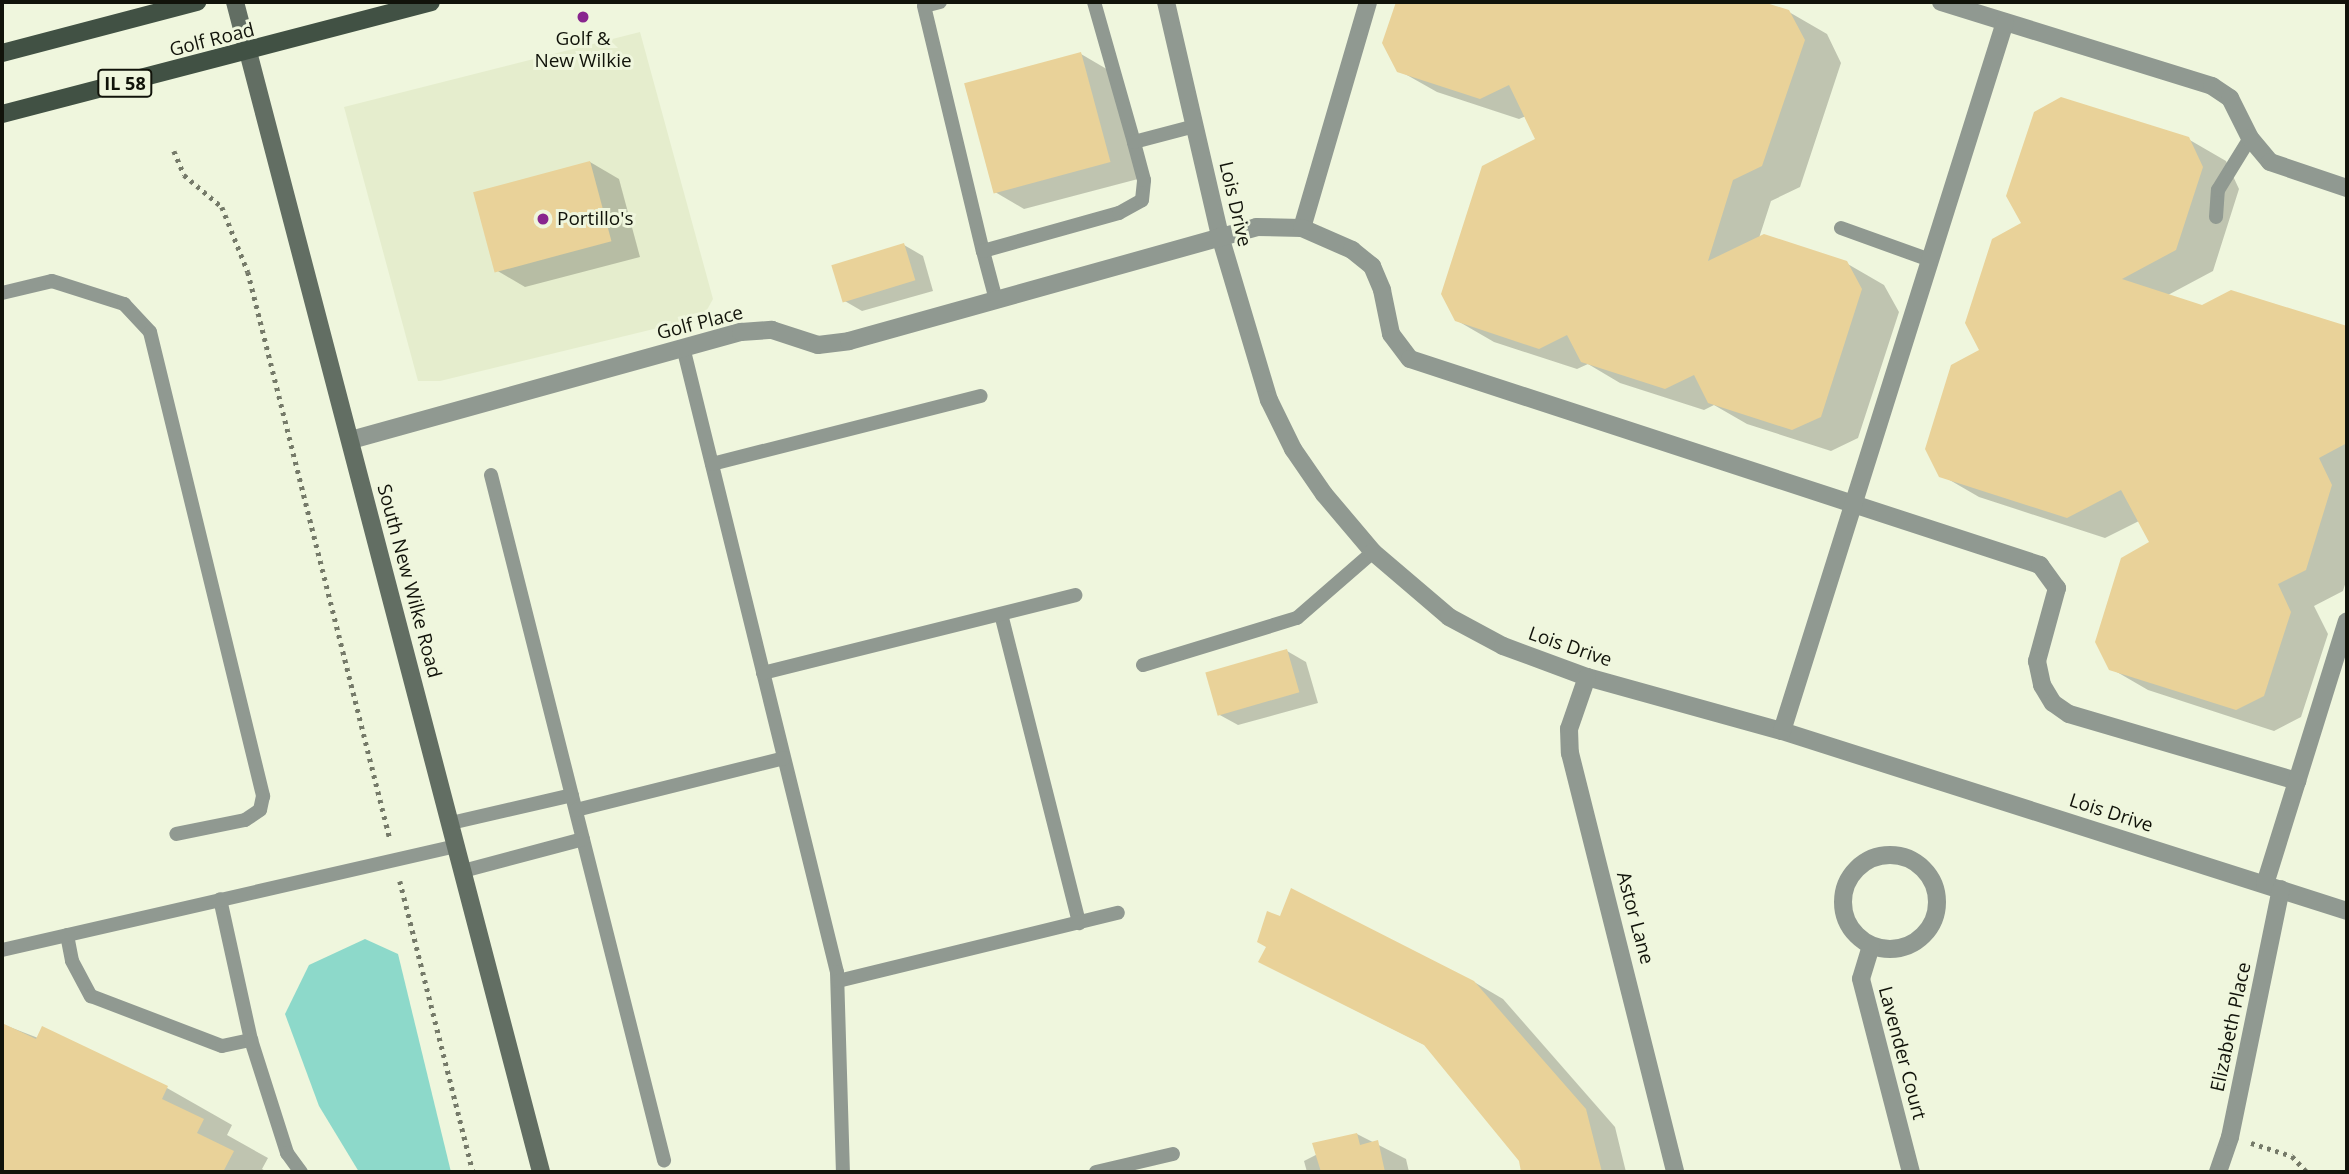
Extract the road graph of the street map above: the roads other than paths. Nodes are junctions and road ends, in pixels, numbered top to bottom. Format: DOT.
graph roads {
  1 [pos="197,2"];
  2 [pos="235,2"];
  3 [pos="431,2"];
  4 [pos="940,2"];
  5 [pos="1094,2"];
  6 [pos="1166,2"];
  7 [pos="1368,2"];
  8 [pos="1941,2"];
  9 [pos="2005,22"];
  10 [pos="248,52"];
  11 [pos="2,53"];
  12 [pos="2,114"];
  13 [pos="1195,126"];
  14 [pos="2250,138"];
  15 [pos="1134,142"];
  16 [pos="2347,188"];
  17 [pos="2216,217"];
  18 [pos="1841,228"];
  19 [pos="1302,229"];
  20 [pos="1220,236"];
  21 [pos="983,251"];
  22 [pos="1930,260"];
  23 [pos="2,293"];
  24 [pos="996,300"];
  25 [pos="683,347"];
  26 [pos="981,396"];
  27 [pos="351,440"];
  28 [pos="712,464"];
  29 [pos="491,475"];
  30 [pos="1853,504"];
  31 [pos="1373,552"];
  32 [pos="1075,595"];
  33 [pos="1001,614"];
  34 [pos="2347,621"];
  35 [pos="1143,665"];
  36 [pos="763,673"];
  37 [pos="1587,677"];
  38 [pos="1782,731"];
  39 [pos="784,758"];
  40 [pos="2297,781"];
  41 [pos="572,795"];
  42 [pos="576,810"];
  43 [pos="451,823"];
  44 [pos="176,834"];
  45 [pos="583,839"];
  46 [pos="457,846"];
  47 [pos="463,871"];
  48 [pos="2273,886"];
  49 [pos="220,898"];
  50 [pos="2347,911"];
  51 [pos="1118,913"];
  52 [pos="1079,923"];
  53 [pos="67,935"];
  54 [pos="1871,946"];
  55 [pos="2,950"];
  56 [pos="838,981"];
  57 [pos="251,1040"];
  58 [pos="1173,1154"];
  59 [pos="664,1160"];
  60 [pos="300,1172"];
  61 [pos="541,1172"];
  62 [pos="843,1172"];
  63 [pos="1096,1172"];
  64 [pos="1675,1172"];
  65 [pos="1911,1172"];
  66 [pos="2218,1172"];
  1 -- 11 [label="main road"];
  2 -- 10 [label="main road, South New Wilke Road"];
  3 -- 10 [label="main road, Golf Road / IL 58"];
  4 -- 21 [label="lane"];
  5 -- 15 [label="lane"];
  6 -- 13 [label="street, Lois Drive"];
  7 -- 19 [label="street"];
  8 -- 9 [label="street"];
  9 -- 14 [label="street"];
  9 -- 22 [label="street"];
  10 -- 12 [label="main road, Golf Road / IL 58"];
  10 -- 27 [label="main road, South New Wilke Road"];
  13 -- 15 [label="lane"];
  13 -- 20 [label="street, Lois Drive"];
  14 -- 16 [label="street"];
  14 -- 17 [label="lane"];
  15 -- 21 [label="lane"];
  18 -- 22 [label="lane"];
  19 -- 20 [label="street, Golf Place"];
  19 -- 30 [label="street"];
  20 -- 24 [label="street, Golf Place"];
  20 -- 31 [label="street, Lois Drive"];
  21 -- 24 [label="lane"];
  22 -- 30 [label="street"];
  23 -- 44 [label="lane"];
  24 -- 25 [label="street, Golf Place"];
  25 -- 27 [label="street, Golf Place"];
  25 -- 28 [label="lane"];
  26 -- 28 [label="lane"];
  27 -- 43 [label="main road, South New Wilke Road"];
  28 -- 36 [label="lane"];
  29 -- 41 [label="lane"];
  30 -- 38 [label="street"];
  30 -- 40 [label="street"];
  31 -- 35 [label="lane"];
  31 -- 37 [label="street, Lois Drive"];
  32 -- 33 [label="lane"];
  33 -- 36 [label="lane"];
  33 -- 52 [label="lane"];
  34 -- 40 [label="street, Elizabeth Place"];
  36 -- 39 [label="lane"];
  37 -- 38 [label="street, Lois Drive"];
  37 -- 64 [label="street, Astor Lane"];
  38 -- 48 [label="street, Lois Drive"];
  39 -- 42 [label="lane"];
  39 -- 56 [label="lane"];
  40 -- 48 [label="street, Elizabeth Place"];
  41 -- 42 [label="lane"];
  41 -- 43 [label="lane"];
  42 -- 45 [label="lane"];
  43 -- 46 [label="main road, South New Wilke Road"];
  45 -- 47 [label="lane"];
  45 -- 59 [label="lane"];
  46 -- 47 [label="main road, South New Wilke Road"];
  46 -- 49 [label="lane"];
  47 -- 61 [label="main road, South New Wilke Road"];
  48 -- 50 [label="street, Lois Drive"];
  48 -- 66 [label="street, Elizabeth Place"];
  49 -- 53 [label="lane"];
  49 -- 57 [label="lane"];
  51 -- 52 [label="lane"];
  52 -- 56 [label="lane"];
  53 -- 55 [label="lane"];
  53 -- 57 [label="lane"];
  54 -- 54 [label="street"];
  54 -- 65 [label="street, Lavender Court"];
  56 -- 62 [label="lane"];
  57 -- 60 [label="lane"];
  58 -- 63 [label="lane"];
}
